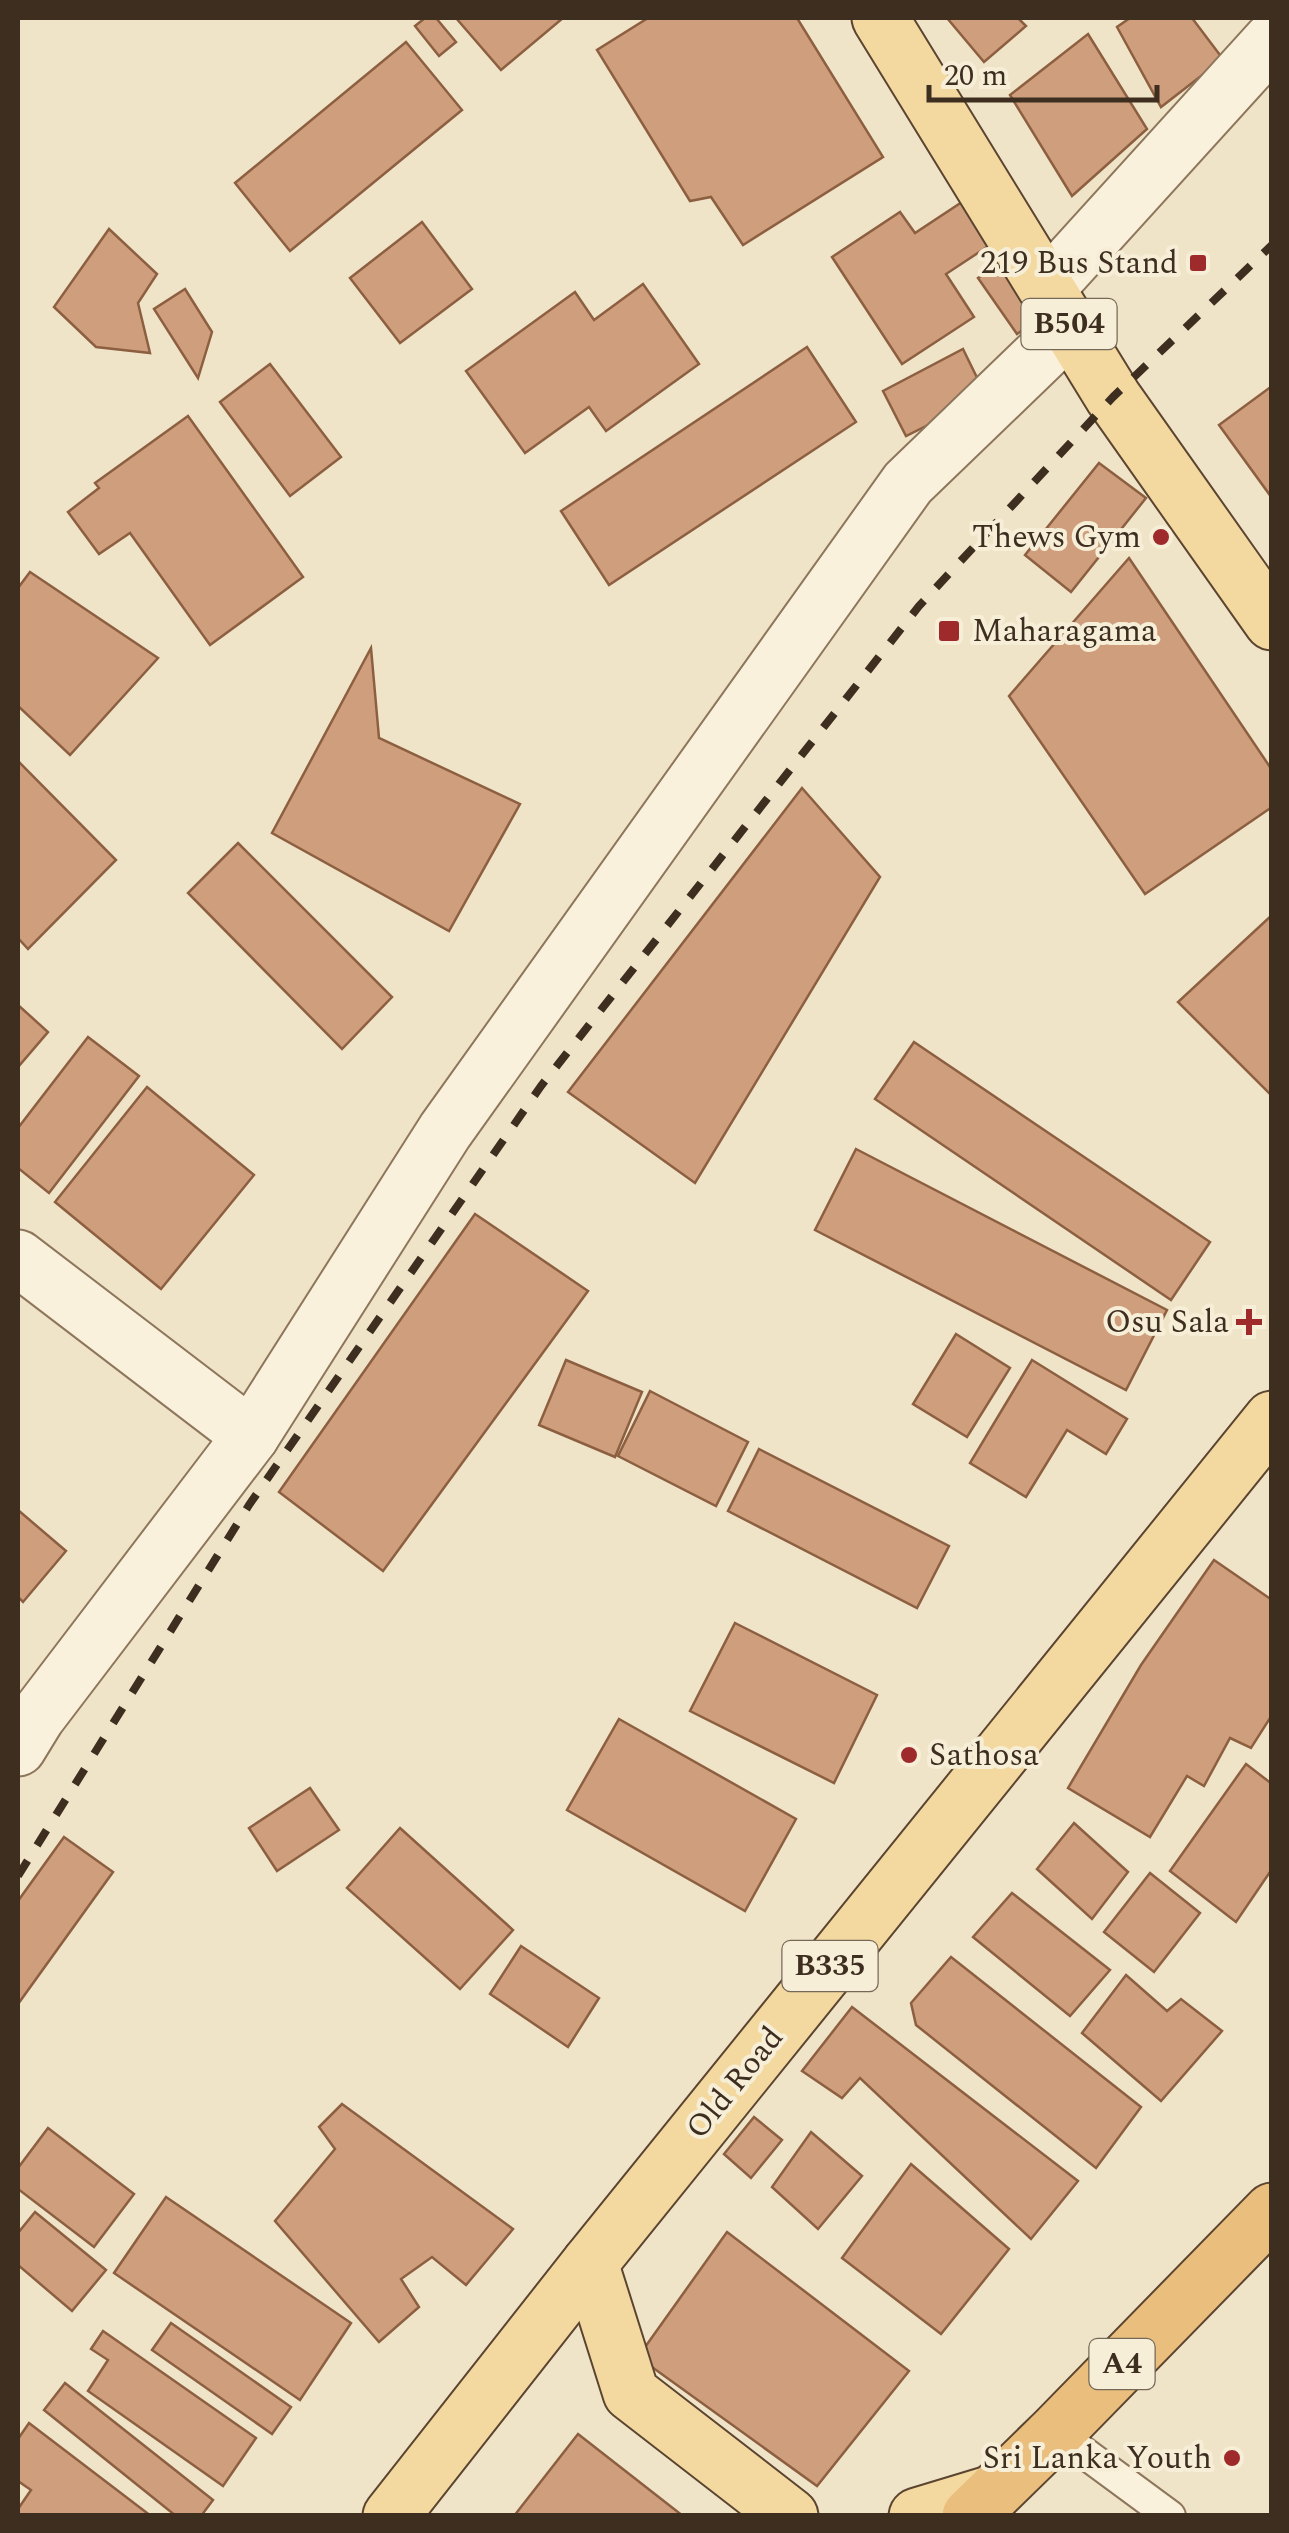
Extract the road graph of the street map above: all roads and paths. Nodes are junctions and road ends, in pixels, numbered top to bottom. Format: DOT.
graph roads {
  1 [pos="880,18"];
  2 [pos="1272,40"];
  3 [pos="1059,307"];
  4 [pos="1272,622"];
  5 [pos="18,1258"];
  6 [pos="1272,1419"];
  7 [pos="251,1436"];
  8 [pos="18,1748"];
  9 [pos="1272,2211"];
  10 [pos="590,2263"];
  11 [pos="1056,2432"];
  12 [pos="981,2504"];
  13 [pos="391,2516"];
  14 [pos="790,2516"];
  15 [pos="917,2516"];
  16 [pos="1170,2516"];
  1 -- 3 [label="main road, B504"];
  2 -- 3 [label="street"];
  3 -- 4 [label="main road, B504"];
  3 -- 7 [label="street"];
  5 -- 7 [label="street"];
  6 -- 10 [label="main road, Old Road / B335"];
  7 -- 8 [label="street"];
  9 -- 11 [label="highway, A4"];
  10 -- 13 [label="main road, Old Road / B335"];
  10 -- 14 [label="main road"];
  11 -- 12 [label="highway, A4"];
  11 -- 16 [label="lane"];
  12 -- 15 [label="main road"];
}
